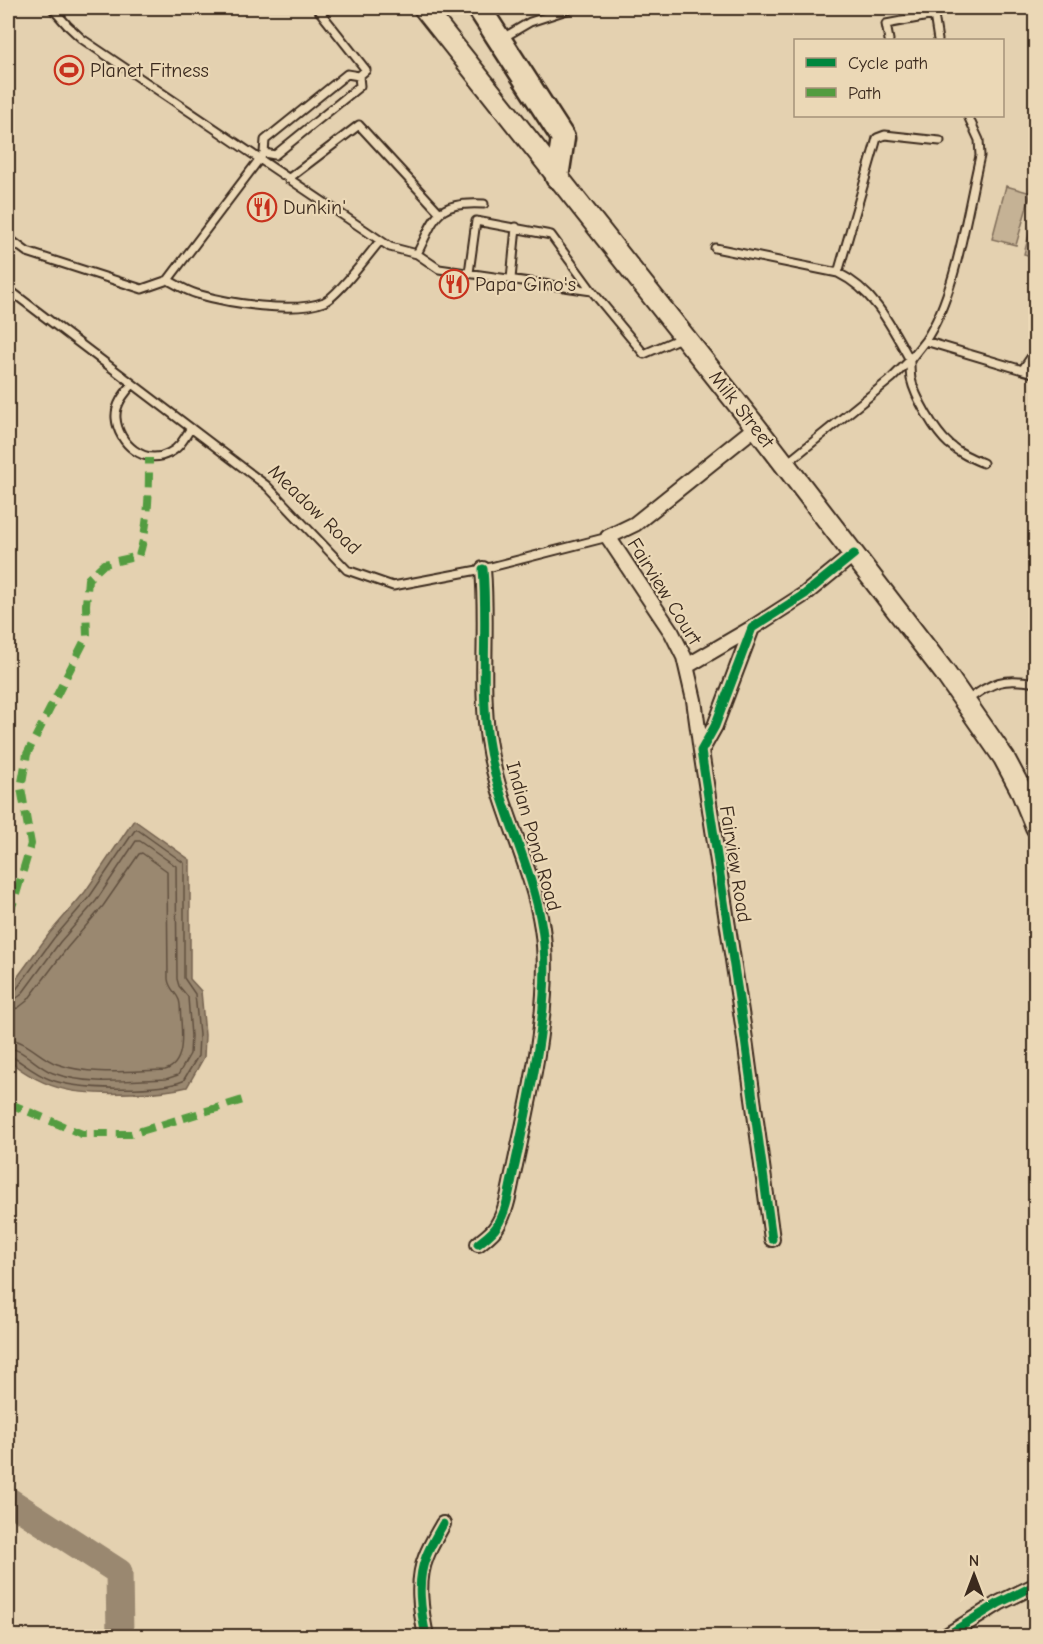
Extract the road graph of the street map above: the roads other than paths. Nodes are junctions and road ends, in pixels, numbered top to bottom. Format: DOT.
graph roads {
  1 [pos="52,8"];
  2 [pos="317,8"];
  3 [pos="424,8"];
  4 [pos="479,8"];
  5 [pos="573,8"];
  6 [pos="889,39"];
  7 [pos="938,39"];
  8 [pos="499,40"];
  9 [pos="359,76"];
  10 [pos="968,117"];
  11 [pos="940,141"];
  12 [pos="264,153"];
  13 [pos="258,159"];
  14 [pos="557,177"];
  15 [pos="288,179"];
  16 [pos="484,204"];
  17 [pos="440,213"];
  18 [pos="516,227"];
  19 [pos="8,237"];
  20 [pos="380,241"];
  21 [pos="715,248"];
  22 [pos="417,254"];
  23 [pos="469,273"];
  24 [pos="838,273"];
  25 [pos="511,279"];
  26 [pos="168,280"];
  27 [pos="8,290"];
  28 [pos="592,291"];
  29 [pos="684,336"];
  30 [pos="925,341"];
  31 [pos="1035,351"];
  32 [pos="910,360"];
  33 [pos="1023,369"];
  34 [pos="1035,374"];
  35 [pos="132,385"];
  36 [pos="756,427"];
  37 [pos="191,428"];
  38 [pos="983,463"];
  39 [pos="785,464"];
  40 [pos="608,537"];
  41 [pos="854,554"];
  42 [pos="483,568"];
  43 [pos="752,628"];
  44 [pos="687,666"];
  45 [pos="1035,683"];
  46 [pos="966,701"];
  47 [pos="701,751"];
  48 [pos="1029,791"];
  49 [pos="1035,827"];
  50 [pos="772,1239"];
  51 [pos="478,1244"];
  52 [pos="443,1524"];
  53 [pos="1035,1585"];
  54 [pos="426,1636"];
  55 [pos="945,1636"];
  1 -- 13 [label="lane"];
  2 -- 9 [label="lane"];
  3 -- 14 [label="main road, Milk Street"];
  4 -- 8 [label="highway"];
  5 -- 8 [label="lane"];
  6 -- 7 [label="lane"];
  8 -- 14 [label="highway"];
  9 -- 12 [label="lane"];
  9 -- 12 [label="lane"];
  10 -- 30 [label="lane"];
  11 -- 24 [label="lane"];
  12 -- 13 [label="lane"];
  13 -- 15 [label="lane"];
  13 -- 26 [label="lane"];
  14 -- 29 [label="main road, Milk Street"];
  15 -- 17 [label="lane"];
  15 -- 20 [label="lane"];
  16 -- 17 [label="lane"];
  17 -- 22 [label="lane"];
  18 -- 23 [label="lane"];
  18 -- 25 [label="lane"];
  18 -- 28 [label="lane"];
  19 -- 26 [label="lane"];
  20 -- 22 [label="lane"];
  20 -- 26 [label="lane"];
  21 -- 24 [label="lane"];
  22 -- 23 [label="lane"];
  23 -- 25 [label="lane"];
  24 -- 32 [label="lane"];
  25 -- 28 [label="lane"];
  27 -- 35 [label="lane, Meadow Road"];
  28 -- 29 [label="lane"];
  29 -- 36 [label="main road, Milk Street"];
  30 -- 32 [label="lane"];
  30 -- 33 [label="lane"];
  31 -- 33 [label="lane"];
  32 -- 38 [label="lane"];
  32 -- 39 [label="lane"];
  33 -- 34 [label="lane"];
  35 -- 37 [label="lane, Meadow Road"];
  35 -- 37 [label="lane"];
  36 -- 39 [label="main road, Milk Street"];
  36 -- 40 [label="street, Meadow Road"];
  37 -- 42 [label="lane, Meadow Road"];
  39 -- 41 [label="main road, Milk Street"];
  40 -- 42 [label="lane, Meadow Road"];
  40 -- 44 [label="street, Fairview Court"];
  41 -- 43 [label="street"];
  41 -- 46 [label="main road, Milk Street"];
  42 -- 51 [label="street, Indian Pond Road"];
  43 -- 44 [label="street, Fairview Court"];
  43 -- 47 [label="street"];
  44 -- 47 [label="street, Fairview Court"];
  45 -- 46 [label="lane"];
  46 -- 48 [label="main road, Milk Street"];
  47 -- 50 [label="street, Fairview Road"];
  48 -- 49 [label="main road, Milk Street"];
  52 -- 54 [label="street"];
  53 -- 55 [label="street"];
}
